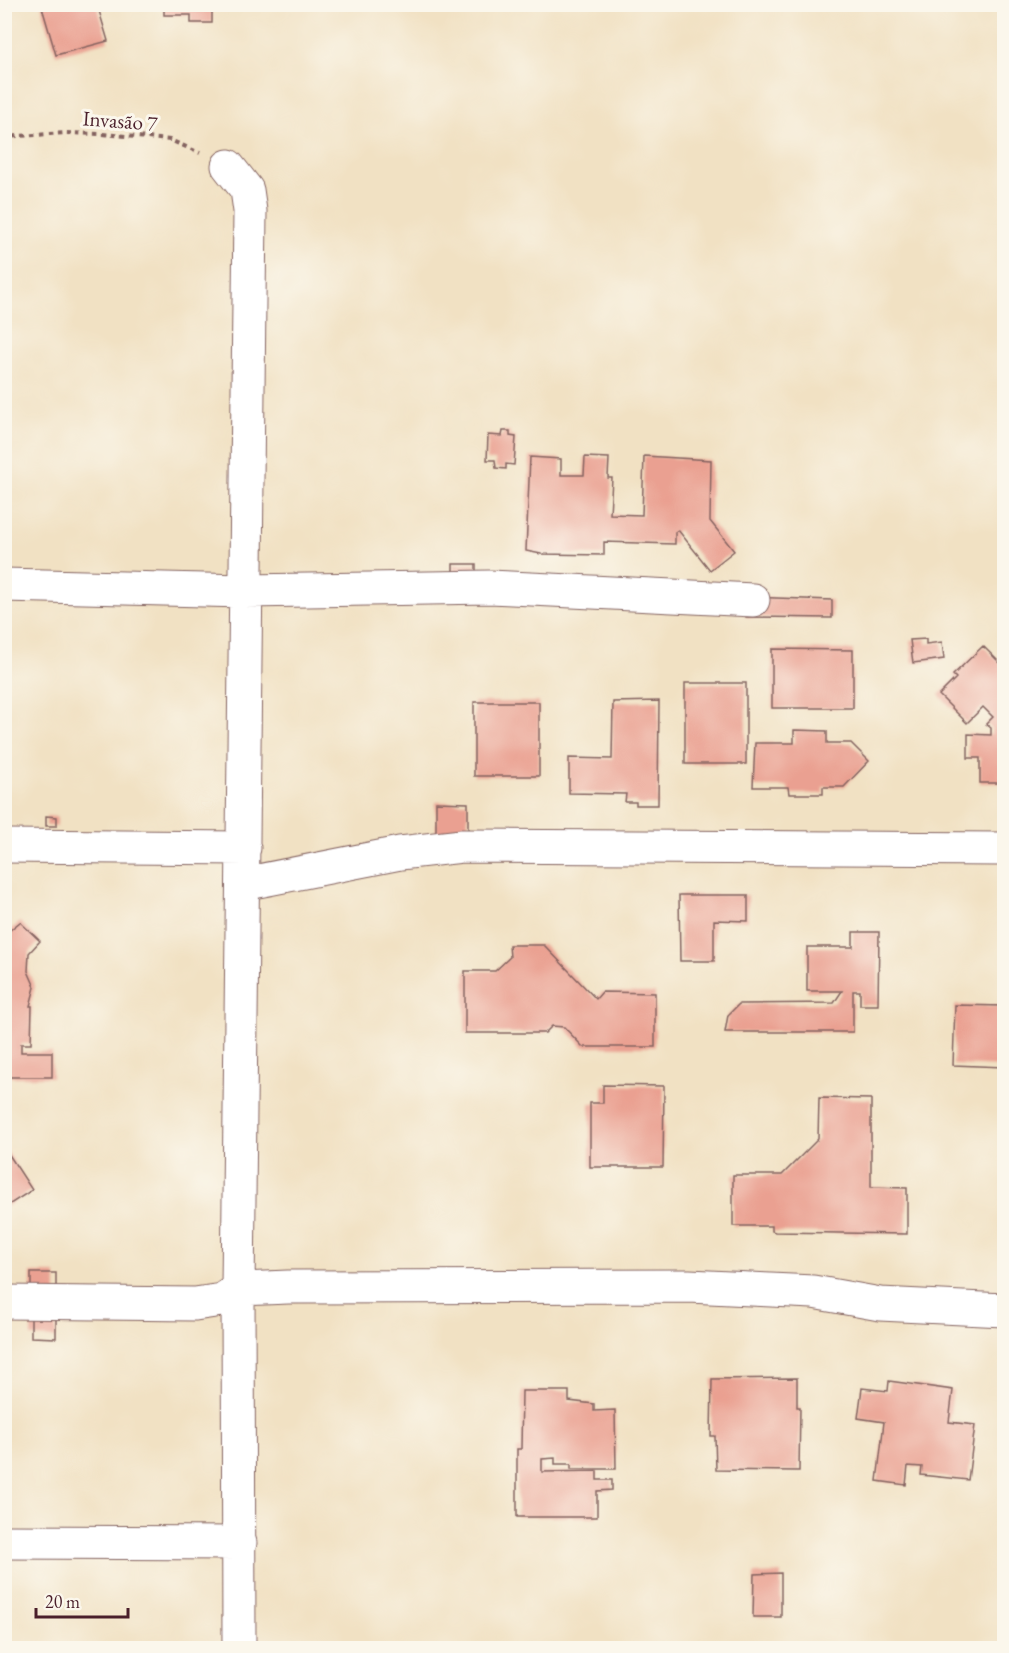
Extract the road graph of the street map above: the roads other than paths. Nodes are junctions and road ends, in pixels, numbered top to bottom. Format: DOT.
graph roads {
  1 [pos="228,166"];
  2 [pos="4,585"];
  3 [pos="244,591"];
  4 [pos="753,600"];
  5 [pos="4,846"];
  6 [pos="244,848"];
  7 [pos="1005,849"];
  8 [pos="243,884"];
  9 [pos="238,1289"];
  10 [pos="4,1302"];
  11 [pos="1005,1310"];
  12 [pos="4,1542"];
  13 [pos="240,1543"];
  14 [pos="239,1648"];
  1 -- 3 [label="street"];
  2 -- 3 [label="street"];
  3 -- 4 [label="street"];
  3 -- 6 [label="street"];
  5 -- 6 [label="street"];
  6 -- 8 [label="street"];
  7 -- 8 [label="street"];
  8 -- 9 [label="street"];
  9 -- 10 [label="street"];
  9 -- 11 [label="street"];
  9 -- 13 [label="street"];
  12 -- 13 [label="street"];
  13 -- 14 [label="street"];
}
